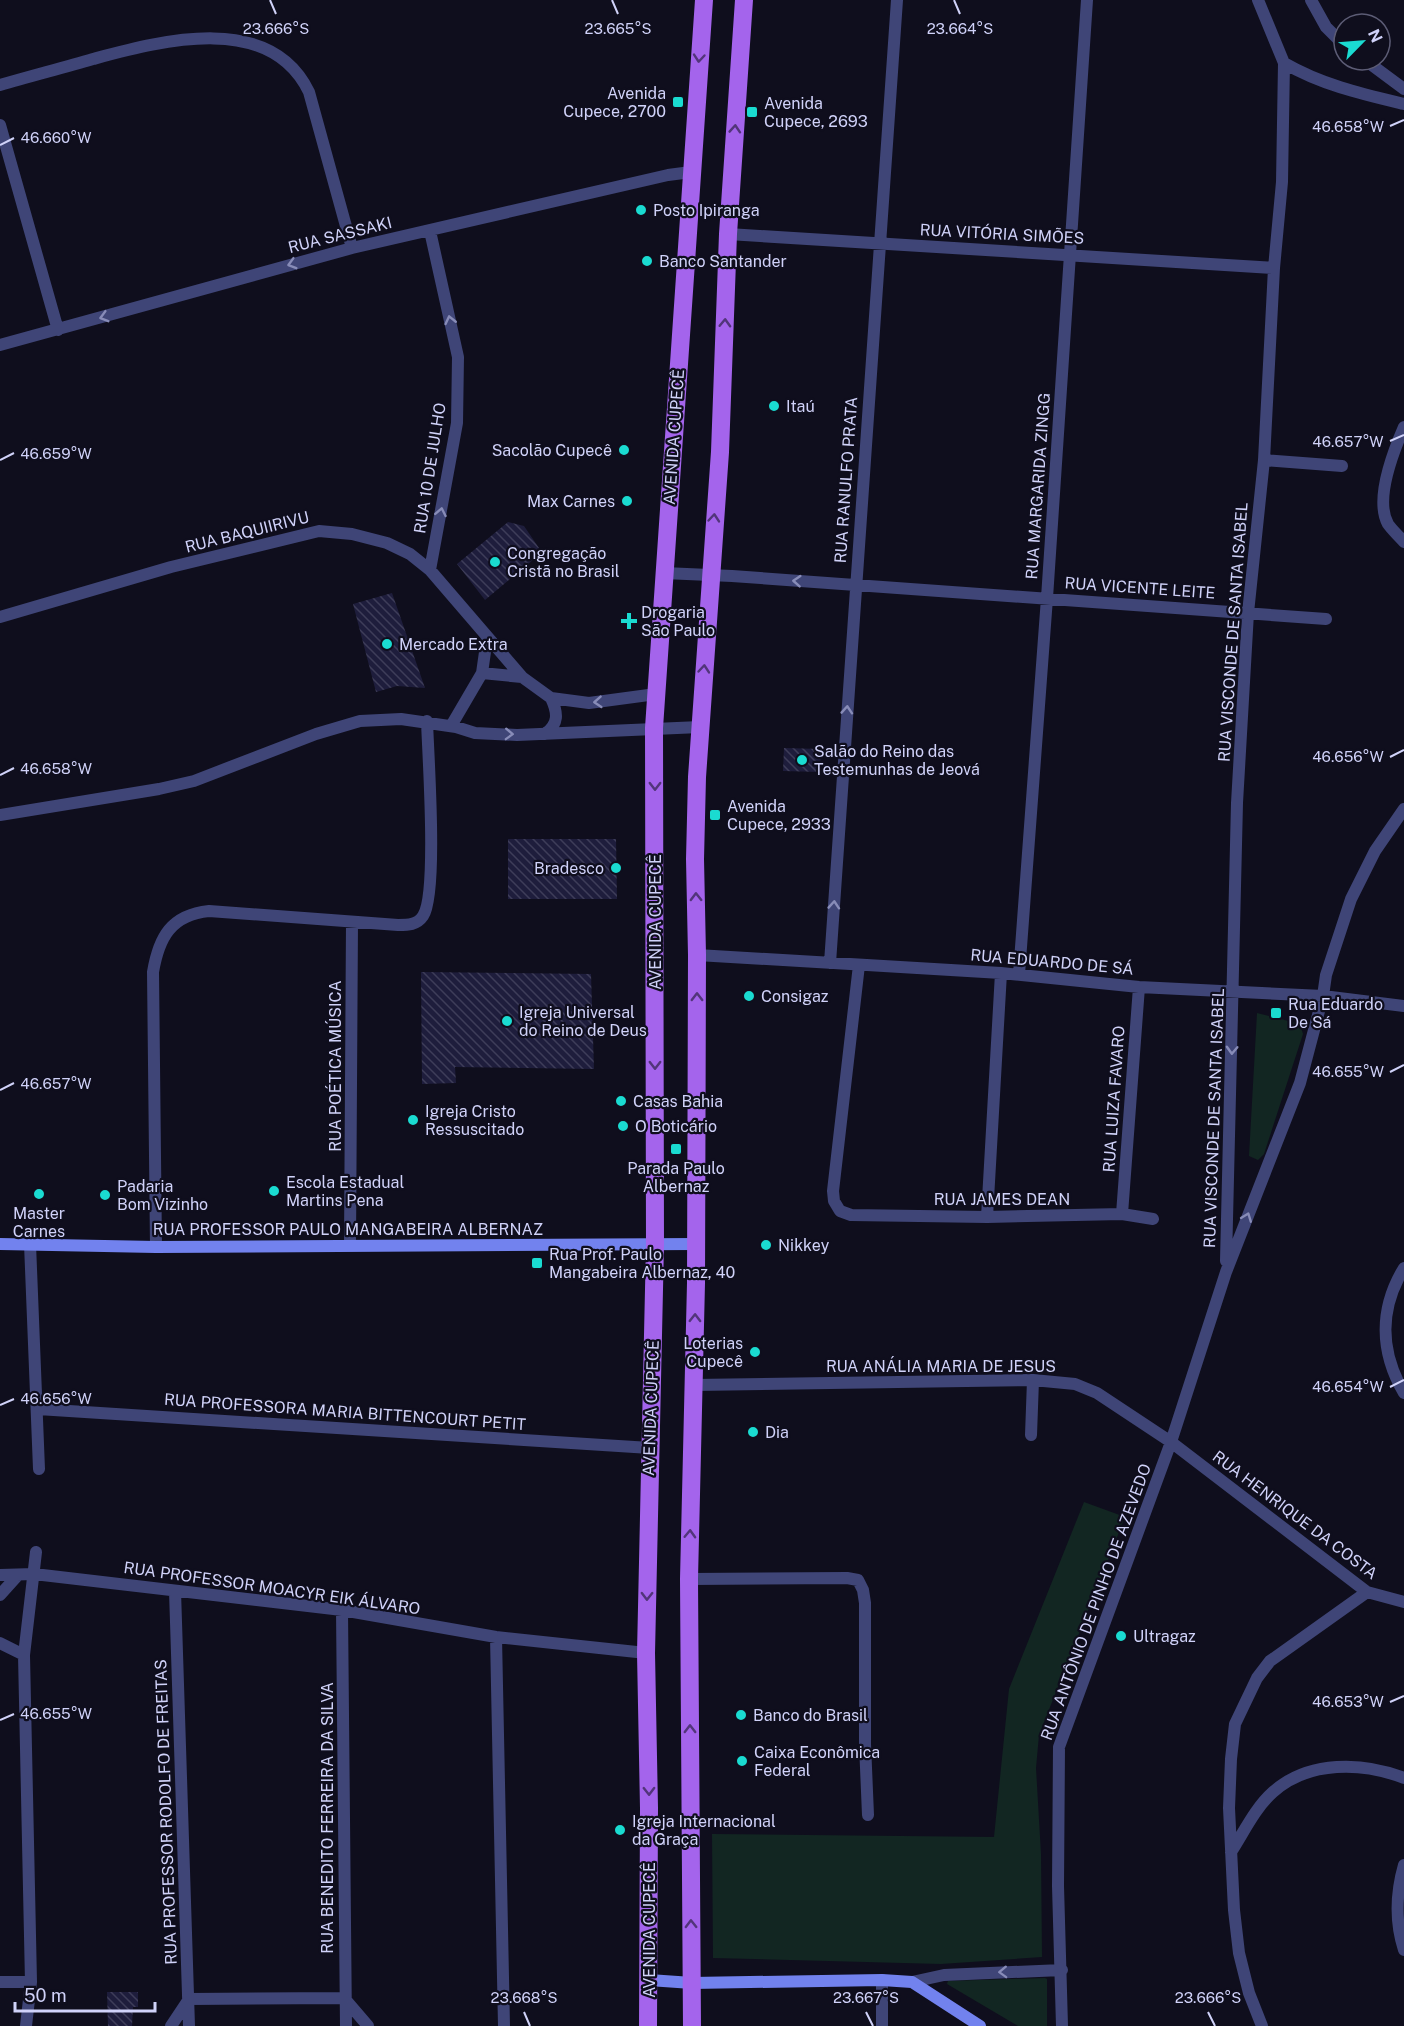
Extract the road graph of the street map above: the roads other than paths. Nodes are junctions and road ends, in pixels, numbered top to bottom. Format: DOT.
graph roads {
  1 [pos="704,0"];
  2 [pos="744,0"];
  3 [pos="897,0"];
  4 [pos="1087,0"];
  5 [pos="1258,0"];
  6 [pos="1311,0"];
  7 [pos="1332,33"];
  8 [pos="1284,63"];
  9 [pos="1381,72"];
  10 [pos="0,85"];
  11 [pos="1404,89"];
  12 [pos="1404,104"];
  13 [pos="0,125"];
  14 [pos="691,172"];
  15 [pos="430,231"];
  16 [pos="728,234"];
  17 [pos="881,244"];
  18 [pos="352,248"];
  19 [pos="1070,254"];
  20 [pos="1274,268"];
  21 [pos="58,330"];
  22 [pos="0,345"];
  23 [pos="1404,427"];
  24 [pos="1264,460"];
  25 [pos="1342,466"];
  26 [pos="1404,542"];
  27 [pos="430,570"];
  28 [pos="664,573"];
  29 [pos="712,577"];
  30 [pos="855,586"];
  31 [pos="1047,598"];
  32 [pos="1248,613"];
  33 [pos="0,617"];
  34 [pos="1326,618"];
  35 [pos="487,638"];
  36 [pos="482,673"];
  37 [pos="522,677"];
  38 [pos="656,694"];
  39 [pos="551,698"];
  40 [pos="427,722"];
  41 [pos="451,726"];
  42 [pos="700,727"];
  43 [pos="654,728"];
  44 [pos="545,734"];
  45 [pos="1404,809"];
  46 [pos="0,815"];
  47 [pos="352,922"];
  48 [pos="697,956"];
  49 [pos="830,963"];
  50 [pos="859,964"];
  51 [pos="1001,973"];
  52 [pos="1018,974"];
  53 [pos="1139,987"];
  54 [pos="1234,991"];
  55 [pos="1323,996"];
  56 [pos="1404,1006"];
  57 [pos="1122,1214"];
  58 [pos="987,1217"];
  59 [pos="1153,1220"];
  60 [pos="0,1244"];
  61 [pos="30,1244"];
  62 [pos="655,1244"];
  63 [pos="696,1244"];
  64 [pos="350,1245"];
  65 [pos="156,1247"];
  66 [pos="1404,1268"];
  67 [pos="1226,1272"];
  68 [pos="1034,1380"];
  69 [pos="694,1384"];
  70 [pos="1404,1393"];
  71 [pos="38,1409"];
  72 [pos="1031,1436"];
  73 [pos="1171,1442"];
  74 [pos="650,1448"];
  75 [pos="39,1468"];
  76 [pos="36,1552"];
  77 [pos="34,1574"];
  78 [pos="0,1575"];
  79 [pos="18,1575"];
  80 [pos="689,1579"];
  81 [pos="175,1591"];
  82 [pos="1367,1592"];
  83 [pos="0,1595"];
  84 [pos="1404,1602"];
  85 [pos="342,1610"];
  86 [pos="496,1637"];
  87 [pos="0,1643"];
  88 [pos="646,1653"];
  89 [pos="24,1655"];
  90 [pos="1404,1778"];
  91 [pos="868,1815"];
  92 [pos="1230,1853"];
  93 [pos="1404,1865"];
  94 [pos="1404,1950"];
  95 [pos="1062,1970"];
  96 [pos="649,1980"];
  97 [pos="882,1980"];
  98 [pos="0,1982"];
  99 [pos="31,1982"];
  100 [pos="912,1982"];
  101 [pos="692,1983"];
  102 [pos="344,1998"];
  103 [pos="189,1999"];
  104 [pos="26,2026"];
  105 [pos="171,2026"];
  106 [pos="189,2026"];
  107 [pos="346,2026"];
  108 [pos="368,2026"];
  109 [pos="504,2026"];
  110 [pos="648,2026"];
  111 [pos="692,2026"];
  112 [pos="882,2026"];
  113 [pos="980,2026"];
  114 [pos="1062,2026"];
  115 [pos="1262,2026"];
  1 -- 14 [label="main road, AVENIDA CUPECÊ, one-way"];
  16 -- 2 [label="main road, one-way"];
  3 -- 17 [label="street, RUA RANULFO PRATA"];
  4 -- 19 [label="street, RUA MARGARIDA ZINGG"];
  5 -- 8 [label="street, RUA VISCONDE DE SANTA ISABEL"];
  6 -- 7 [label="street"];
  8 -- 12 [label="street"];
  8 -- 20 [label="street, RUA VISCONDE DE SANTA ISABEL"];
  9 -- 11 [label="street"];
  10 -- 18 [label="street"];
  13 -- 21 [label="street"];
  14 -- 15 [label="street, RUA SASSAKI"];
  14 -- 28 [label="main road, AVENIDA CUPECÊ"];
  15 -- 18 [label="street, RUA SASSAKI"];
  27 -- 15 [label="street, RUA 10 DE JULHO, one-way"];
  16 -- 17 [label="street, RUA VITÓRIA SIMÕES"];
  29 -- 16 [label="main road, one-way"];
  17 -- 19 [label="street, RUA VITÓRIA SIMÕES"];
  17 -- 30 [label="street, RUA RANULFO PRATA"];
  18 -- 21 [label="street, RUA SASSAKI, one-way"];
  19 -- 20 [label="street, RUA VITÓRIA SIMÕES"];
  19 -- 31 [label="street, RUA MARGARIDA ZINGG"];
  20 -- 24 [label="street, RUA VISCONDE DE SANTA ISABEL"];
  21 -- 22 [label="street, RUA SASSAKI"];
  23 -- 26 [label="street"];
  24 -- 25 [label="street"];
  24 -- 32 [label="street, RUA VISCONDE DE SANTA ISABEL"];
  27 -- 33 [label="street, RUA BAQUIIRIVU"];
  27 -- 35 [label="street, RUA BAQUIIRIVU"];
  28 -- 29 [label="street, RUA VICENTE LEITE"];
  28 -- 38 [label="main road, AVENIDA CUPECÊ"];
  30 -- 29 [label="street, RUA VICENTE LEITE, one-way"];
  42 -- 29 [label="main road, one-way"];
  30 -- 31 [label="street, RUA VICENTE LEITE"];
  49 -- 30 [label="street, RUA RANULFO PRATA, one-way"];
  31 -- 32 [label="street, RUA VICENTE LEITE"];
  31 -- 52 [label="street, RUA MARGARIDA ZINGG"];
  32 -- 34 [label="street, RUA VICENTE LEITE"];
  32 -- 54 [label="street, RUA VISCONDE DE SANTA ISABEL"];
  35 -- 36 [label="street"];
  35 -- 37 [label="street, RUA BAQUIIRIVU"];
  36 -- 37 [label="street"];
  36 -- 41 [label="street"];
  37 -- 39 [label="street, RUA BAQUIIRIVU"];
  38 -- 39 [label="street, RUA BAQUIIRIVU, one-way"];
  38 -- 43 [label="main road, AVENIDA CUPECÊ"];
  39 -- 44 [label="street"];
  40 -- 41 [label="street"];
  40 -- 46 [label="street"];
  40 -- 47 [label="street"];
  41 -- 44 [label="street, one-way"];
  42 -- 43 [label="street"];
  48 -- 42 [label="main road, one-way"];
  43 -- 44 [label="street"];
  43 -- 62 [label="main road, AVENIDA CUPECÊ, one-way"];
  45 -- 55 [label="street"];
  47 -- 64 [label="street, RUA POÉTICA MÚSICA"];
  47 -- 65 [label="street"];
  48 -- 49 [label="street, RUA EDUARDO DE SÁ"];
  63 -- 48 [label="main road, one-way"];
  49 -- 50 [label="street, RUA EDUARDO DE SÁ"];
  50 -- 51 [label="street, RUA EDUARDO DE SÁ"];
  50 -- 58 [label="street, RUA JAMES DEAN"];
  51 -- 52 [label="street, RUA EDUARDO DE SÁ"];
  51 -- 58 [label="street"];
  52 -- 53 [label="street, RUA EDUARDO DE SÁ"];
  53 -- 54 [label="street, RUA EDUARDO DE SÁ"];
  53 -- 57 [label="street, RUA LUIZA FAVARO"];
  54 -- 55 [label="street, RUA EDUARDO DE SÁ"];
  54 -- 67 [label="street, RUA VISCONDE DE SANTA ISABEL, one-way"];
  55 -- 56 [label="street, RUA EDUARDO DE SÁ"];
  67 -- 55 [label="street, one-way"];
  57 -- 58 [label="street, RUA JAMES DEAN"];
  57 -- 59 [label="street, RUA JAMES DEAN"];
  60 -- 61 [label="street, RUA PROFESSOR PAULO MANGABEIRA ALBERNAZ"];
  61 -- 65 [label="street, RUA PROFESSOR PAULO MANGABEIRA ALBERNAZ"];
  61 -- 71 [label="street"];
  62 -- 63 [label="street, RUA PROFESSOR PAULO MANGABEIRA ALBERNAZ"];
  62 -- 64 [label="street, RUA PROFESSOR PAULO MANGABEIRA ALBERNAZ"];
  62 -- 74 [label="main road, AVENIDA CUPECÊ"];
  69 -- 63 [label="main road, one-way"];
  64 -- 65 [label="street, RUA PROFESSOR PAULO MANGABEIRA ALBERNAZ"];
  66 -- 70 [label="street"];
  67 -- 73 [label="street, RUA ANTÔNIO DE PINHO DE AZEVEDO"];
  68 -- 69 [label="street, RUA ANÁLIA MARIA DE JESUS"];
  68 -- 72 [label="street"];
  68 -- 73 [label="street, RUA ANÁLIA MARIA DE JESUS"];
  80 -- 69 [label="main road, one-way"];
  71 -- 74 [label="street, RUA PROFESSORA MARIA BITTENCOURT PETIT"];
  71 -- 75 [label="street"];
  73 -- 82 [label="street, RUA HENRIQUE DA COSTA"];
  73 -- 95 [label="street, RUA ANTÔNIO DE PINHO DE AZEVEDO"];
  74 -- 88 [label="main road, AVENIDA CUPECÊ, one-way"];
  76 -- 77 [label="street"];
  77 -- 79 [label="street, RUA PROFESSOR MOACYR EIK ÁLVARO"];
  77 -- 81 [label="street, RUA PROFESSOR MOACYR EIK ÁLVARO"];
  77 -- 89 [label="street"];
  78 -- 79 [label="street, RUA PROFESSOR MOACYR EIK ÁLVARO"];
  79 -- 83 [label="street"];
  80 -- 91 [label="street"];
  101 -- 80 [label="main road, one-way"];
  81 -- 85 [label="street, RUA PROFESSOR MOACYR EIK ÁLVARO"];
  81 -- 103 [label="street, RUA PROFESSOR RODOLFO DE FREITAS"];
  82 -- 84 [label="street, RUA HENRIQUE DA COSTA"];
  82 -- 92 [label="street"];
  85 -- 86 [label="street, RUA PROFESSOR MOACYR EIK ÁLVARO"];
  85 -- 102 [label="street, RUA BENEDITO FERREIRA DA SILVA"];
  86 -- 88 [label="street, RUA PROFESSOR MOACYR EIK ÁLVARO"];
  86 -- 109 [label="street"];
  87 -- 89 [label="street"];
  88 -- 96 [label="main road, AVENIDA CUPECÊ, one-way"];
  89 -- 99 [label="street"];
  90 -- 92 [label="street"];
  92 -- 115 [label="street"];
  93 -- 94 [label="street"];
  95 -- 100 [label="street, one-way"];
  95 -- 114 [label="street, RUA ANTÔNIO DE PINHO DE AZEVEDO"];
  96 -- 101 [label="street"];
  96 -- 110 [label="main road, AVENIDA CUPECÊ"];
  97 -- 100 [label="street"];
  97 -- 101 [label="street"];
  97 -- 112 [label="street"];
  98 -- 99 [label="street"];
  99 -- 104 [label="street"];
  100 -- 113 [label="street"];
  101 -- 111 [label="main road"];
  102 -- 103 [label="street"];
  102 -- 107 [label="street, RUA BENEDITO FERREIRA DA SILVA"];
  102 -- 108 [label="street"];
  103 -- 105 [label="street"];
  103 -- 106 [label="street, RUA PROFESSOR RODOLFO DE FREITAS"];
}
